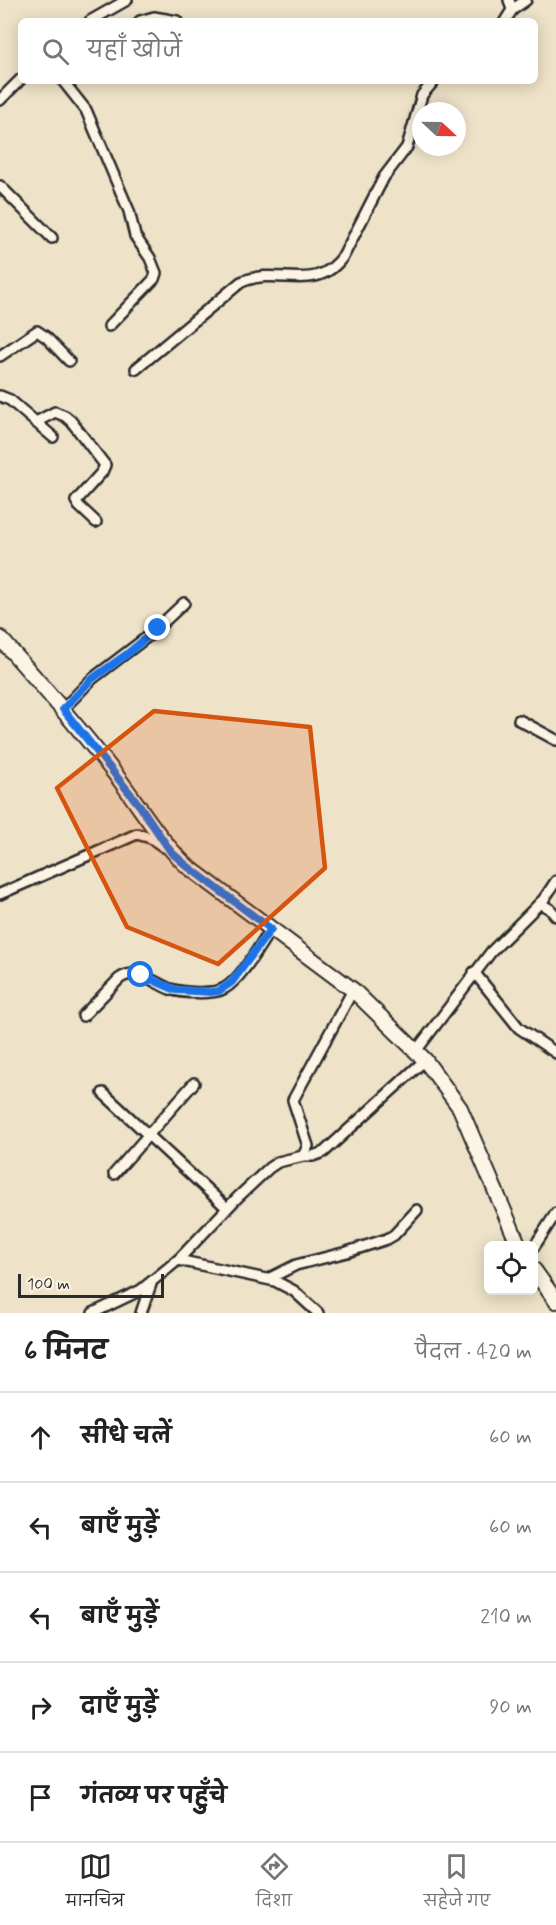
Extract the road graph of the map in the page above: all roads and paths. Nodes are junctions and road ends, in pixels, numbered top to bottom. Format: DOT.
graph roads {
  1 [pos="128,0"];
  2 [pos="526,0"];
  3 [pos="511,5"];
  4 [pos="95,18"];
  5 [pos="18,82"];
  6 [pos="65,84"];
  7 [pos="431,84"];
  8 [pos="0,100"];
  9 [pos="0,186"];
  10 [pos="51,238"];
  11 [pos="109,326"];
  12 [pos="0,356"];
  13 [pos="69,361"];
  14 [pos="136,369"];
  15 [pos="0,396"];
  16 [pos="36,422"];
  17 [pos="53,437"];
  18 [pos="96,522"];
  19 [pos="184,603"];
  20 [pos="0,638"];
  21 [pos="63,709"];
  22 [pos="519,720"];
  23 [pos="556,740"];
  24 [pos="171,852"];
  25 [pos="556,881"];
  26 [pos="0,894"];
  27 [pos="540,903"];
  28 [pos="556,916"];
  29 [pos="271,929"];
  30 [pos="477,968"];
  31 [pos="352,990"];
  32 [pos="83,1016"];
  33 [pos="556,1053"];
  34 [pos="420,1056"];
  35 [pos="194,1083"];
  36 [pos="104,1093"];
  37 [pos="149,1135"];
  38 [pos="303,1156"];
  39 [pos="114,1174"];
  40 [pos="227,1208"];
  41 [pos="417,1210"];
  42 [pos="556,1213"];
  43 [pos="517,1241"];
  44 [pos="538,1241"];
  45 [pos="178,1260"];
  46 [pos="538,1276"];
  47 [pos="268,1279"];
  48 [pos="151,1282"];
  49 [pos="556,1301"];
  50 [pos="93,1313"];
  51 [pos="141,1313"];
  52 [pos="318,1313"];
  1 -- 4 [label="street"];
  2 -- 3 [label="street"];
  5 -- 8 [label="street"];
  6 -- 11 [label="street"];
  7 -- 14 [label="street"];
  9 -- 10 [label="street"];
  12 -- 13 [label="street"];
  15 -- 16 [label="street"];
  16 -- 17 [label="street"];
  16 -- 18 [label="street"];
  19 -- 21 [label="street"];
  20 -- 21 [label="street"];
  21 -- 24 [label="street"];
  22 -- 23 [label="street"];
  24 -- 26 [label="street"];
  24 -- 29 [label="street"];
  25 -- 27 [label="street"];
  27 -- 28 [label="street"];
  27 -- 30 [label="street"];
  29 -- 31 [label="street"];
  29 -- 32 [label="street"];
  30 -- 33 [label="street"];
  30 -- 34 [label="street"];
  31 -- 34 [label="street"];
  31 -- 38 [label="street"];
  34 -- 38 [label="street"];
  34 -- 43 [label="street"];
  35 -- 37 [label="street"];
  36 -- 37 [label="street"];
  37 -- 39 [label="street"];
  37 -- 40 [label="street"];
  38 -- 40 [label="street"];
  40 -- 45 [label="street"];
  41 -- 47 [label="street"];
  42 -- 44 [label="street"];
  45 -- 47 [label="street"];
  45 -- 48 [label="street"];
  46 -- 49 [label="street"];
  47 -- 52 [label="street"];
  48 -- 50 [label="street"];
  48 -- 51 [label="street"];
}
